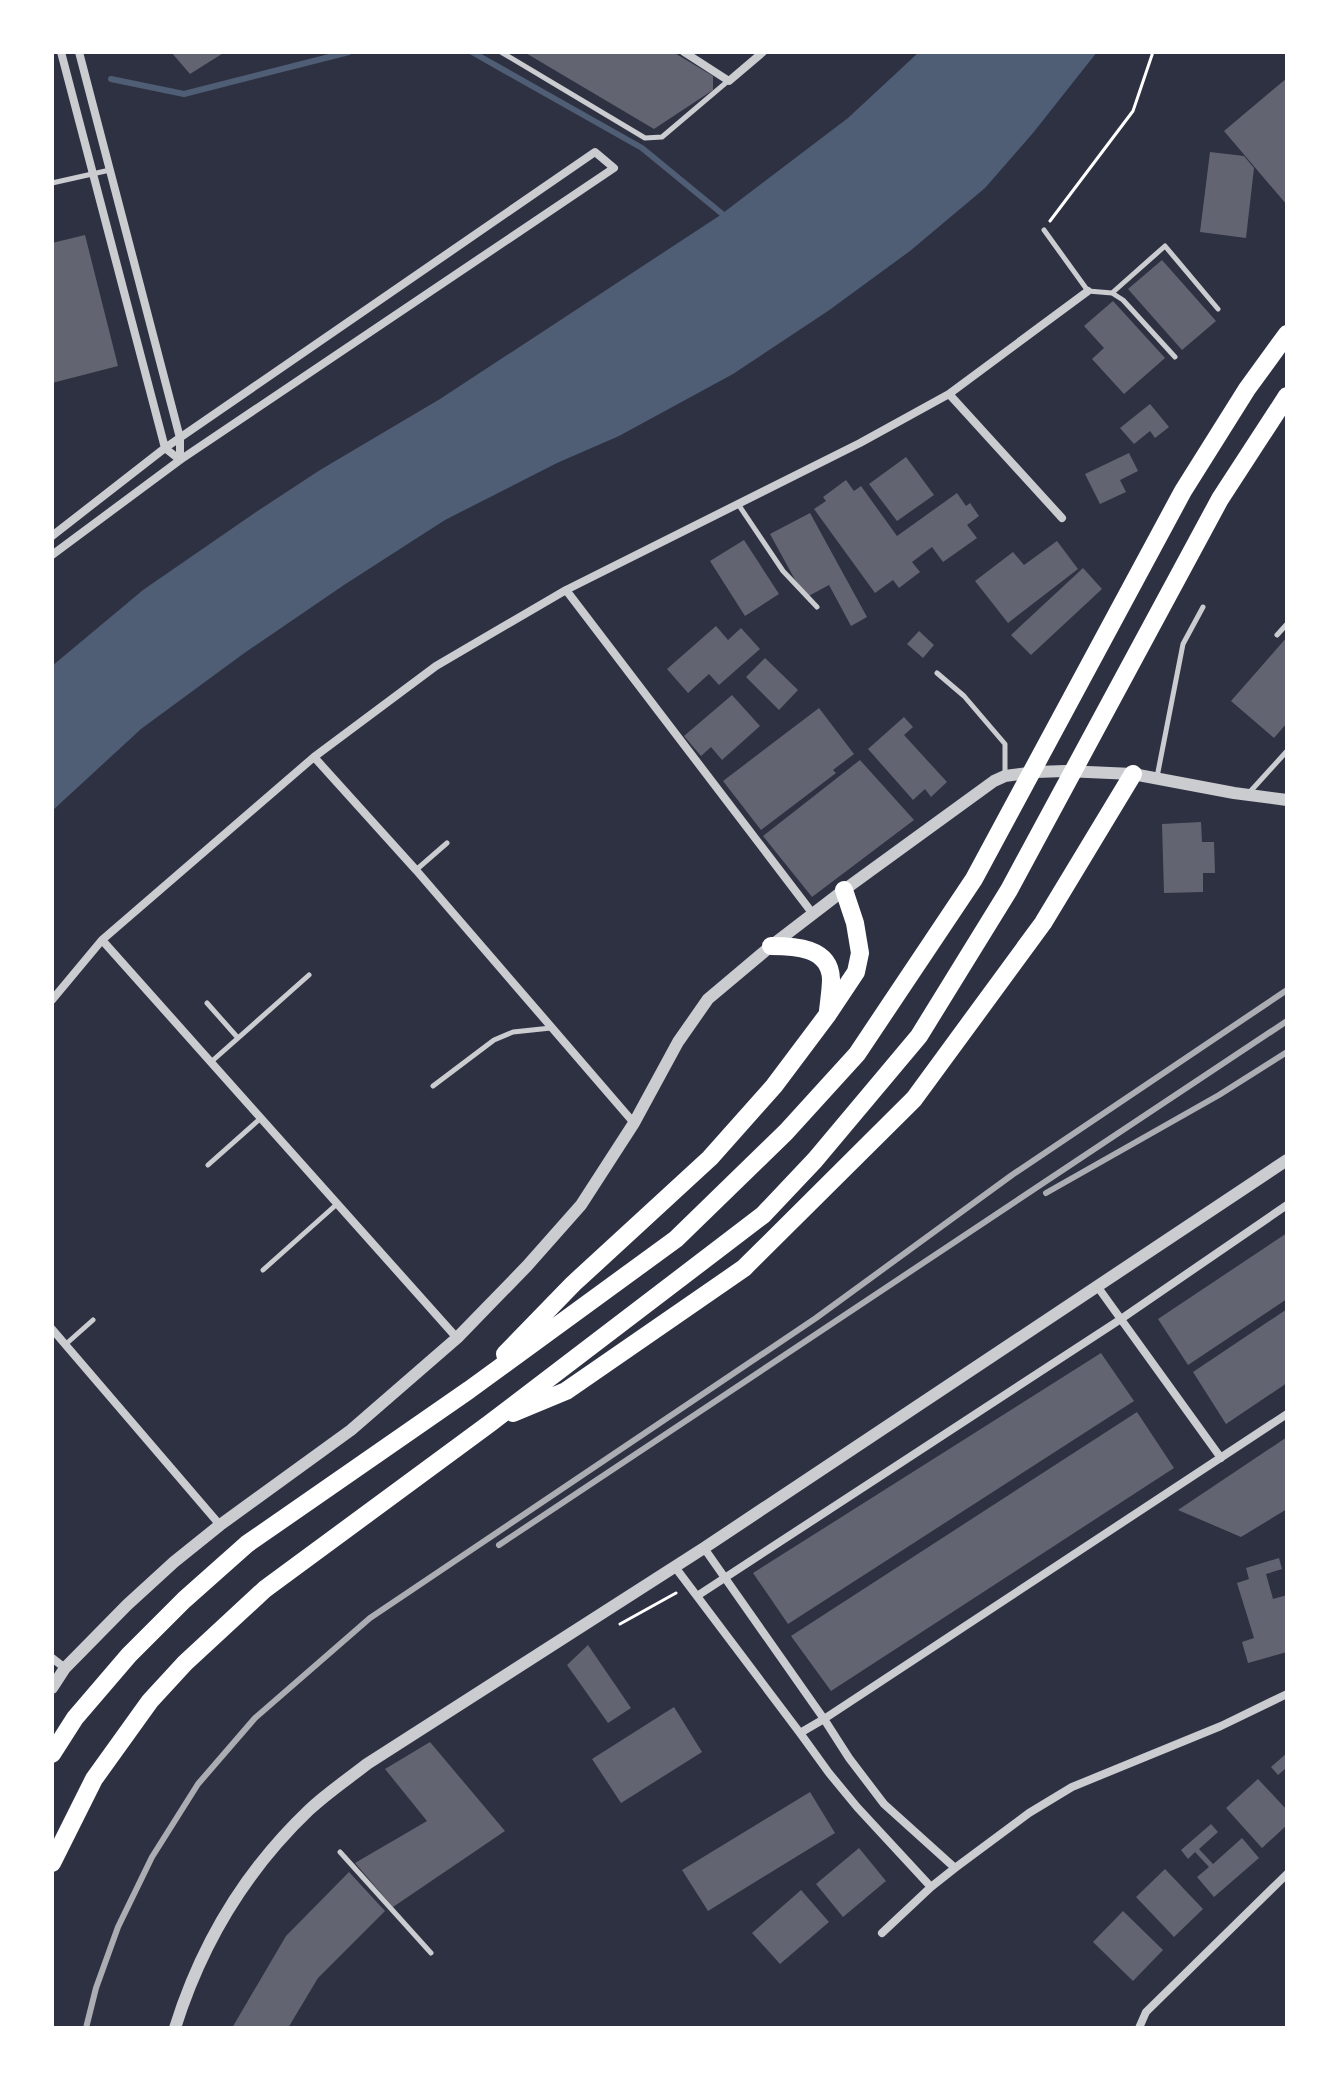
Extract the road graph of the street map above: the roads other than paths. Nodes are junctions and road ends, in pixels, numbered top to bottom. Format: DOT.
graph roads {
  1 [pos="61,52"];
  2 [pos="79,52"];
  3 [pos="501,52"];
  4 [pos="684,52"];
  5 [pos="763,52"];
  6 [pos="729,81"];
  7 [pos="111,170"];
  8 [pos="94,174"];
  9 [pos="52,183"];
  10 [pos="1044,230"];
  11 [pos="1088,291"];
  12 [pos="1112,293"];
  13 [pos="1218,309"];
  14 [pos="1287,334"];
  15 [pos="1175,357"];
  16 [pos="949,394"];
  17 [pos="1287,396"];
  18 [pos="180,438"];
  19 [pos="165,448"];
  20 [pos="180,460"];
  21 [pos="738,504"];
  22 [pos="1062,518"];
  23 [pos="52,535"];
  24 [pos="65,544"];
  25 [pos="52,555"];
  26 [pos="566,590"];
  27 [pos="817,607"];
  28 [pos="1203,607"];
  29 [pos="1287,624"];
  30 [pos="1277,635"];
  31 [pos="937,673"];
  32 [pos="1287,751"];
  33 [pos="314,757"];
  34 [pos="1133,774"];
  35 [pos="1005,776"];
  36 [pos="1157,778"];
  37 [pos="1247,795"];
  38 [pos="1287,800"];
  39 [pos="447,843"];
  40 [pos="416,870"];
  41 [pos="844,890"];
  42 [pos="813,914"];
  43 [pos="102,940"];
  44 [pos="771,946"];
  45 [pos="309,975"];
  46 [pos="52,1000"];
  47 [pos="207,1003"];
  48 [pos="828,1014"];
  49 [pos="553,1027"];
  50 [pos="238,1038"];
  51 [pos="211,1062"];
  52 [pos="433,1086"];
  53 [pos="261,1118"];
  54 [pos="634,1123"];
  55 [pos="1287,1160"];
  56 [pos="208,1165"];
  57 [pos="337,1204"];
  58 [pos="1287,1205"];
  59 [pos="263,1270"];
  60 [pos="1097,1286"];
  61 [pos="1121,1319"];
  62 [pos="93,1320"];
  63 [pos="52,1329"];
  64 [pos="457,1338"];
  65 [pos="65,1344"];
  66 [pos="469,1390"];
  67 [pos="1287,1414"];
  68 [pos="489,1424"];
  69 [pos="1221,1458"];
  70 [pos="220,1525"];
  71 [pos="704,1548"];
  72 [pos="675,1567"];
  73 [pos="725,1576"];
  74 [pos="697,1596"];
  75 [pos="52,1658"];
  76 [pos="65,1668"];
  77 [pos="52,1688"];
  78 [pos="1287,1694"];
  79 [pos="824,1719"];
  80 [pos="800,1733"];
  81 [pos="52,1754"];
  82 [pos="340,1852"];
  83 [pos="52,1863"];
  84 [pos="955,1868"];
  85 [pos="1287,1874"];
  86 [pos="931,1887"];
  87 [pos="882,1933"];
  88 [pos="431,1953"];
  89 [pos="175,2028"];
  90 [pos="1139,2028"];
  1 -- 8 [label="street"];
  2 -- 7 [label="street"];
  3 -- 6 [label="lane"];
  4 -- 6 [label="street"];
  5 -- 6 [label="street"];
  7 -- 8 [label="lane"];
  7 -- 18 [label="street"];
  8 -- 9 [label="lane"];
  8 -- 19 [label="street"];
  10 -- 11 [label="lane"];
  11 -- 12 [label="lane"];
  11 -- 16 [label="street"];
  12 -- 13 [label="lane"];
  12 -- 15 [label="lane"];
  14 -- 66 [label="highway"];
  16 -- 21 [label="street"];
  16 -- 22 [label="street"];
  17 -- 68 [label="highway"];
  18 -- 19 [label="street"];
  18 -- 20 [label="street"];
  18 -- 20 [label="street"];
  19 -- 20 [label="street"];
  19 -- 23 [label="street"];
  20 -- 24 [label="street"];
  21 -- 26 [label="street"];
  21 -- 27 [label="lane"];
  23 -- 24 [label="lane"];
  24 -- 25 [label="street"];
  26 -- 33 [label="street"];
  26 -- 42 [label="street"];
  28 -- 36 [label="lane"];
  29 -- 30 [label="lane"];
  31 -- 35 [label="lane"];
  32 -- 37 [label="lane"];
  33 -- 40 [label="street"];
  33 -- 43 [label="street"];
  34 -- 35 [label="street"];
  34 -- 36 [label="street"];
  34 -- 68 [label="highway"];
  35 -- 41 [label="street"];
  36 -- 37 [label="street"];
  37 -- 38 [label="street"];
  39 -- 40 [label="lane"];
  40 -- 49 [label="street"];
  41 -- 42 [label="street"];
  41 -- 48 [label="highway"];
  42 -- 44 [label="street"];
  43 -- 46 [label="street"];
  43 -- 51 [label="street"];
  44 -- 48 [label="highway"];
  44 -- 54 [label="street"];
  45 -- 50 [label="lane"];
  47 -- 50 [label="lane"];
  48 -- 66 [label="highway"];
  49 -- 52 [label="lane"];
  49 -- 54 [label="street"];
  50 -- 51 [label="lane"];
  51 -- 53 [label="street"];
  53 -- 56 [label="lane"];
  53 -- 57 [label="street"];
  54 -- 64 [label="street"];
  55 -- 60 [label="street"];
  57 -- 59 [label="lane"];
  57 -- 64 [label="street"];
  58 -- 61 [label="street"];
  60 -- 61 [label="street"];
  60 -- 71 [label="street"];
  61 -- 69 [label="street"];
  61 -- 73 [label="street"];
  62 -- 65 [label="lane"];
  63 -- 65 [label="street"];
  64 -- 70 [label="street"];
  65 -- 70 [label="street"];
  66 -- 81 [label="highway"];
  67 -- 69 [label="street"];
  68 -- 83 [label="highway"];
  69 -- 79 [label="street"];
  70 -- 76 [label="street"];
  71 -- 72 [label="street"];
  71 -- 73 [label="street"];
  72 -- 74 [label="street"];
  72 -- 89 [label="street"];
  73 -- 74 [label="street"];
  73 -- 79 [label="street"];
  74 -- 80 [label="street"];
  75 -- 76 [label="street"];
  76 -- 77 [label="street"];
  78 -- 84 [label="street"];
  79 -- 80 [label="street"];
  79 -- 84 [label="street"];
  80 -- 86 [label="street"];
  82 -- 88 [label="lane"];
  84 -- 86 [label="street"];
  85 -- 90 [label="street"];
  86 -- 87 [label="street"];
}
